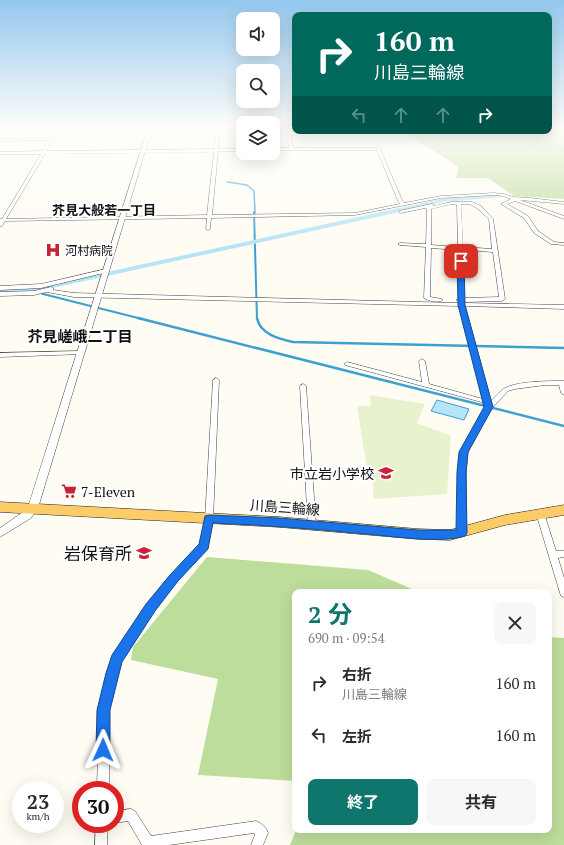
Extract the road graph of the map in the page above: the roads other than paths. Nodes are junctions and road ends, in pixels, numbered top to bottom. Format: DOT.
graph roads {
  1 [pos="35,167"];
  2 [pos="138,167"];
  3 [pos="214,167"];
  4 [pos="386,167"];
  5 [pos="512,199"];
  6 [pos="459,203"];
  7 [pos="564,203"];
  8 [pos="404,205"];
  9 [pos="428,207"];
  10 [pos="401,212"];
  11 [pos="210,217"];
  12 [pos="123,218"];
  13 [pos="564,218"];
  14 [pos="1,222"];
  15 [pos="208,229"];
  16 [pos="400,244"];
  17 [pos="564,244"];
  18 [pos="428,246"];
  19 [pos="460,248"];
  20 [pos="495,251"];
  21 [pos="105,274"];
  22 [pos="0,288"];
  23 [pos="47,290"];
  24 [pos="0,294"];
  25 [pos="99,296"];
  26 [pos="462,302"];
  27 [pos="564,307"];
  28 [pos="81,353"];
  29 [pos="0,355"];
  30 [pos="422,361"];
  31 [pos="347,364"];
  32 [pos="216,380"];
  33 [pos="563,383"];
  34 [pos="426,385"];
  35 [pos="302,386"];
  36 [pos="564,393"];
  37 [pos="488,404"];
  38 [pos="0,507"];
  39 [pos="33,508"];
  40 [pos="564,510"];
  41 [pos="540,513"];
  42 [pos="209,519"];
  43 [pos="312,525"];
  44 [pos="0,533"];
  45 [pos="462,533"];
  46 [pos="564,554"];
  47 [pos="554,555"];
  48 [pos="564,592"];
  49 [pos="103,781"];
  50 [pos="124,816"];
  51 [pos="102,833"];
  52 [pos="148,844"];
  53 [pos="101,845"];
  54 [pos="257,845"];
  1 -- 14 [label="street"];
  2 -- 12 [label="street"];
  3 -- 11 [label="street"];
  4 -- 8 [label="street"];
  5 -- 7 [label="street"];
  5 -- 8 [label="street"];
  5 -- 9 [label="street"];
  5 -- 13 [label="street"];
  5 -- 17 [label="street"];
  6 -- 9 [label="street"];
  6 -- 19 [label="street"];
  6 -- 20 [label="street"];
  8 -- 11 [label="street"];
  9 -- 10 [label="street"];
  9 -- 18 [label="street"];
  11 -- 12 [label="street"];
  11 -- 15 [label="street"];
  12 -- 14 [label="street"];
  12 -- 21 [label="street"];
  16 -- 18 [label="street"];
  18 -- 19 [label="street"];
  18 -- 26 [label="street"];
  19 -- 20 [label="street"];
  19 -- 26 [label="street"];
  20 -- 26 [label="street"];
  21 -- 22 [label="street"];
  21 -- 23 [label="street"];
  21 -- 25 [label="street"];
  23 -- 24 [label="street"];
  23 -- 25 [label="street"];
  25 -- 26 [label="street"];
  25 -- 28 [label="street"];
  26 -- 27 [label="street"];
  26 -- 37 [label="street"];
  28 -- 29 [label="street"];
  28 -- 39 [label="street"];
  30 -- 34 [label="street"];
  31 -- 34 [label="street"];
  32 -- 42 [label="street"];
  33 -- 36 [label="street"];
  33 -- 37 [label="street"];
  34 -- 37 [label="street"];
  35 -- 43 [label="street"];
  37 -- 45 [label="street"];
  38 -- 39 [label="main road, 川島三輪線"];
  39 -- 42 [label="main road, 川島三輪線"];
  39 -- 44 [label="street"];
  40 -- 41 [label="main road, 川島三輪線"];
  41 -- 45 [label="main road, 川島三輪線"];
  41 -- 47 [label="street"];
  42 -- 43 [label="main road, 川島三輪線"];
  42 -- 49 [label="street"];
  43 -- 45 [label="main road, 川島三輪線"];
  46 -- 47 [label="street"];
  47 -- 48 [label="street"];
  50 -- 52 [label="street"];
  51 -- 53 [label="street"];
  52 -- 54 [label="street"];
}
